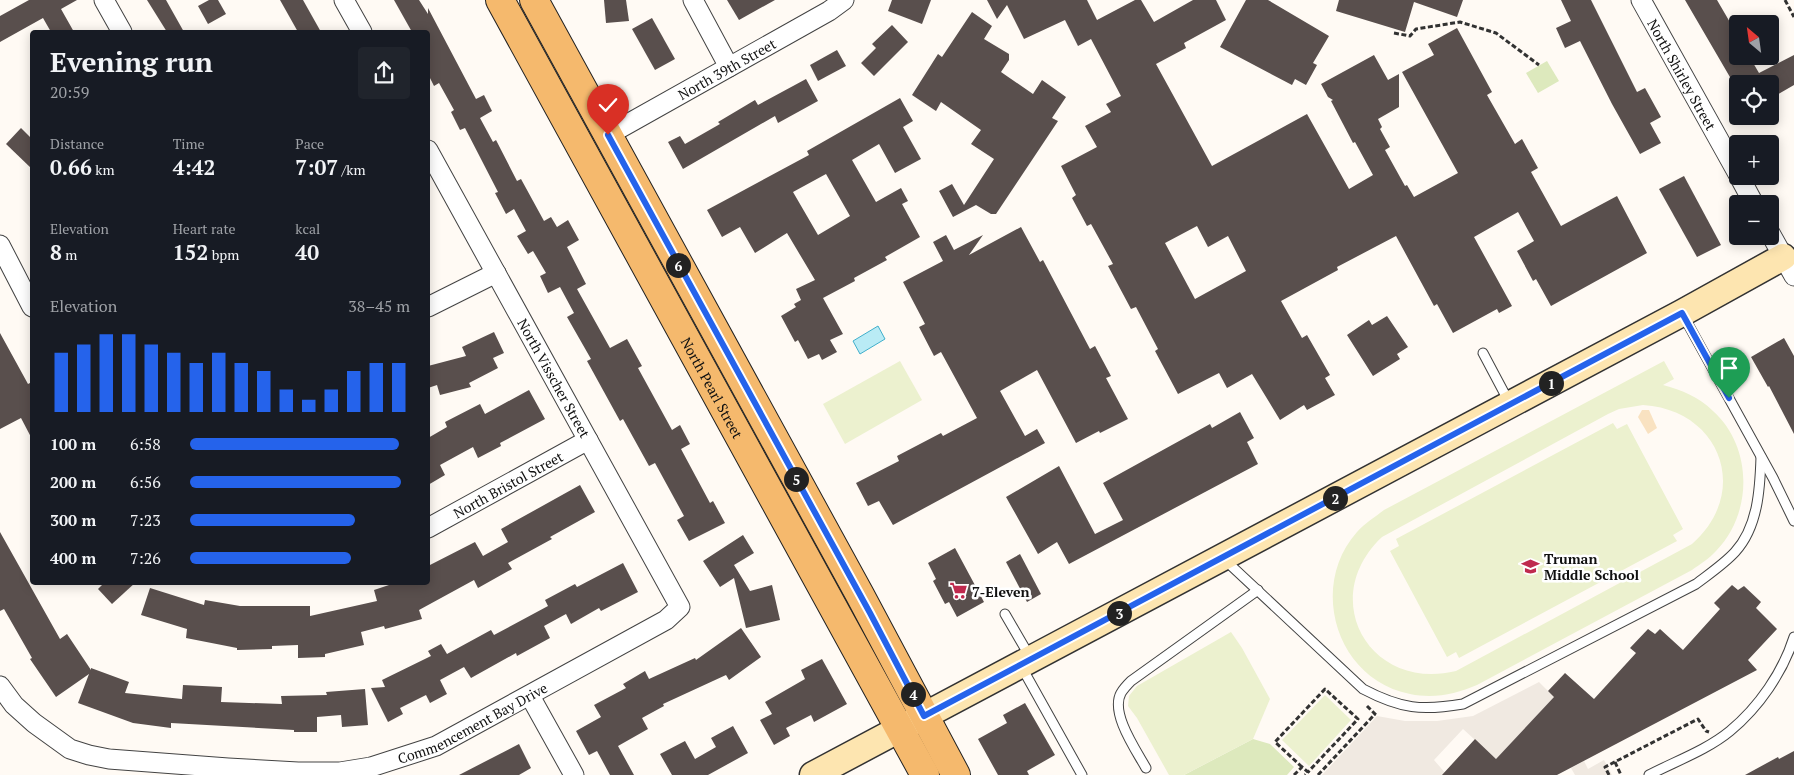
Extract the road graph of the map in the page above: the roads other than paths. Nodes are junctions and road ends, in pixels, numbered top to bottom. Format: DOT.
graph roads {
  1 [pos="104,0"];
  2 [pos="344,0"];
  3 [pos="500,0"];
  4 [pos="534,0"];
  5 [pos="693,0"];
  6 [pos="844,0"];
  7 [pos="1641,0"];
  8 [pos="121,30"];
  9 [pos="361,30"];
  10 [pos="729,67"];
  11 [pos="608,135"];
  12 [pos="430,154"];
  13 [pos="1729,159"];
  14 [pos="0,245"];
  15 [pos="1777,245"];
  16 [pos="1789,267"];
  17 [pos="496,273"];
  18 [pos="30,303"];
  19 [pos="430,306"];
  20 [pos="1682,313"];
  21 [pos="1483,353"];
  22 [pos="1510,404"];
  23 [pos="588,440"];
  24 [pos="1762,457"];
  25 [pos="1794,521"];
  26 [pos="430,527"];
  27 [pos="1223,558"];
  28 [pos="1258,590"];
  29 [pos="680,607"];
  30 [pos="1005,614"];
  31 [pos="1794,637"];
  32 [pos="1026,662"];
  33 [pos="0,686"];
  34 [pos="530,696"];
  35 [pos="924,716"];
  36 [pos="900,728"];
  37 [pos="1146,768"];
  38 [pos="574,775"];
  39 [pos="813,775"];
  40 [pos="925,775"];
  41 [pos="956,775"];
  42 [pos="1082,775"];
  43 [pos="1649,775"];
  1 -- 8 [label="street"];
  2 -- 9 [label="street"];
  3 -- 36 [label="main road, North Pearl Street"];
  4 -- 11 [label="main road, North Pearl Street"];
  5 -- 10 [label="street"];
  6 -- 10 [label="street, North 39th Street"];
  7 -- 13 [label="street, North Shirley Street"];
  10 -- 11 [label="street, North 39th Street"];
  11 -- 35 [label="main road, North Pearl Street"];
  12 -- 17 [label="street, North Visscher Street"];
  14 -- 18 [label="street"];
  15 -- 16 [label="street"];
  16 -- 20 [label="street"];
  17 -- 19 [label="street"];
  17 -- 23 [label="street, North Visscher Street"];
  20 -- 22 [label="street"];
  20 -- 24 [label="lane"];
  21 -- 22 [label="lane"];
  22 -- 27 [label="street"];
  23 -- 26 [label="street, North Bristol Street"];
  23 -- 29 [label="street, North Visscher Street"];
  24 -- 25 [label="lane"];
  24 -- 28 [label="lane"];
  27 -- 28 [label="lane"];
  27 -- 32 [label="street"];
  28 -- 37 [label="lane"];
  29 -- 34 [label="street, Commencement Bay Drive"];
  30 -- 32 [label="lane"];
  31 -- 43 [label="lane"];
  32 -- 35 [label="street"];
  32 -- 42 [label="lane"];
  33 -- 34 [label="street, Commencement Bay Drive"];
  34 -- 38 [label="street"];
  35 -- 36 [label="street"];
  35 -- 41 [label="main road, North Pearl Street"];
  36 -- 39 [label="street"];
  36 -- 40 [label="main road, North Pearl Street"];
}
